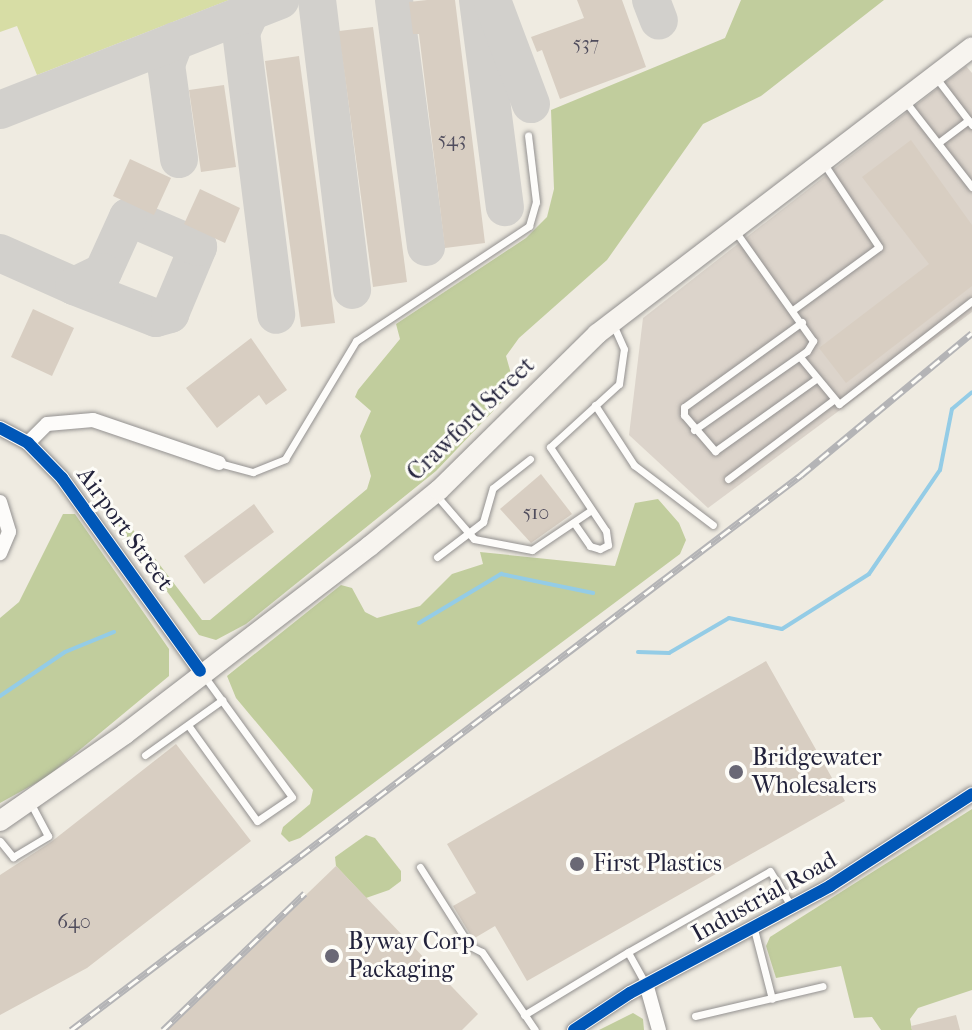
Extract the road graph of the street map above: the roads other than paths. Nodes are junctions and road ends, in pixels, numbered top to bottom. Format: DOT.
graph roads {
  1 [pos="972,47"];
  2 [pos="934,75"];
  3 [pos="903,99"];
  4 [pos="970,122"];
  5 [pos="528,135"];
  6 [pos="938,143"];
  7 [pos="823,162"];
  8 [pos="972,187"];
  9 [pos="733,229"];
  10 [pos="972,301"];
  11 [pos="794,309"];
  12 [pos="612,322"];
  13 [pos="802,322"];
  14 [pos="800,357"];
  15 [pos="816,379"];
  16 [pos="832,401"];
  17 [pos="595,405"];
  18 [pos="0,428"];
  19 [pos="694,430"];
  20 [pos="28,443"];
  21 [pos="530,459"];
  22 [pos="219,463"];
  23 [pos="728,479"];
  24 [pos="434,494"];
  25 [pos="0,502"];
  26 [pos="590,511"];
  27 [pos="574,523"];
  28 [pos="713,525"];
  29 [pos="468,533"];
  30 [pos="0,553"];
  31 [pos="437,557"];
  32 [pos="200,671"];
  33 [pos="222,700"];
  34 [pos="188,725"];
  35 [pos="145,755"];
  36 [pos="972,794"];
  37 [pos="30,802"];
  38 [pos="0,821"];
  39 [pos="0,841"];
  40 [pos="420,867"];
  41 [pos="792,908"];
  42 [pos="754,929"];
  43 [pos="628,952"];
  44 [pos="823,986"];
  45 [pos="647,987"];
  46 [pos="772,999"];
  47 [pos="524,1015"];
  48 [pos="695,1016"];
  49 [pos="535,1030"];
  50 [pos="574,1030"];
  51 [pos="659,1030"];
  1 -- 2 [label="main road, Crawford Street"];
  2 -- 3 [label="main road, Crawford Street"];
  2 -- 4 [label="lane"];
  3 -- 6 [label="lane"];
  3 -- 7 [label="main road, Crawford Street"];
  4 -- 6 [label="lane"];
  5 -- 22 [label="lane"];
  6 -- 8 [label="lane"];
  7 -- 9 [label="main road, Crawford Street"];
  7 -- 11 [label="lane"];
  9 -- 11 [label="lane"];
  9 -- 12 [label="main road, Crawford Street"];
  10 -- 16 [label="lane"];
  11 -- 13 [label="lane"];
  12 -- 17 [label="lane"];
  12 -- 24 [label="main road, Crawford Street"];
  13 -- 14 [label="lane"];
  13 -- 19 [label="lane"];
  14 -- 15 [label="lane"];
  14 -- 19 [label="lane"];
  15 -- 16 [label="lane"];
  15 -- 19 [label="lane"];
  16 -- 23 [label="lane"];
  17 -- 26 [label="lane"];
  17 -- 28 [label="lane"];
  18 -- 20 [label="street, Airport Street"];
  20 -- 22 [label="street"];
  20 -- 32 [label="street, Airport Street"];
  21 -- 29 [label="lane"];
  24 -- 29 [label="lane"];
  24 -- 32 [label="main road, Crawford Street"];
  25 -- 30 [label="street"];
  26 -- 27 [label="lane"];
  26 -- 27 [label="lane"];
  27 -- 29 [label="lane"];
  29 -- 31 [label="lane"];
  32 -- 33 [label="lane"];
  32 -- 37 [label="main road, Crawford Street"];
  33 -- 34 [label="lane"];
  33 -- 34 [label="lane"];
  34 -- 35 [label="lane"];
  36 -- 41 [label="street, Industrial Road"];
  37 -- 38 [label="main road, Crawford Street"];
  37 -- 39 [label="lane"];
  40 -- 47 [label="lane"];
  41 -- 42 [label="street, Industrial Road"];
  41 -- 43 [label="lane"];
  42 -- 45 [label="street, Industrial Road"];
  42 -- 46 [label="lane"];
  43 -- 45 [label="lane"];
  43 -- 47 [label="lane"];
  44 -- 46 [label="lane"];
  45 -- 50 [label="street, Industrial Road"];
  45 -- 51 [label="street"];
  46 -- 48 [label="lane"];
  47 -- 49 [label="lane"];
}
